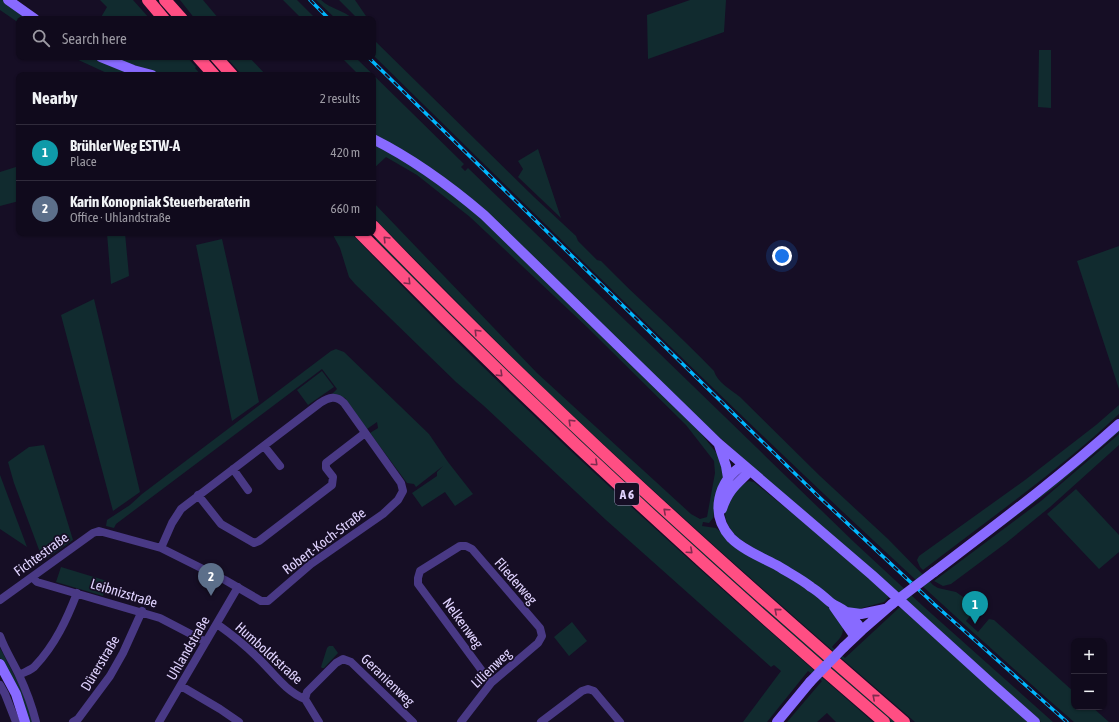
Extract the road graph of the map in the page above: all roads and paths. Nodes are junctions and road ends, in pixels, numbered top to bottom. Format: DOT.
graph roads {
  1 [pos="8,0"];
  2 [pos="148,0"];
  3 [pos="165,0"];
  4 [pos="171,0"];
  5 [pos="31,16"];
  6 [pos="161,16"];
  7 [pos="180,16"];
  8 [pos="181,16"];
  9 [pos="108,60"];
  10 [pos="201,60"];
  11 [pos="219,60"];
  12 [pos="141,72"];
  13 [pos="211,72"];
  14 [pos="229,72"];
  15 [pos="376,141"];
  16 [pos="376,229"];
  17 [pos="363,236"];
  18 [pos="1119,424"];
  19 [pos="365,433"];
  20 [pos="718,443"];
  21 [pos="264,446"];
  22 [pos="280,466"];
  23 [pos="746,468"];
  24 [pos="233,470"];
  25 [pos="728,478"];
  26 [pos="248,490"];
  27 [pos="198,495"];
  28 [pos="720,514"];
  29 [pos="466,546"];
  30 [pos="161,548"];
  31 [pos="32,577"];
  32 [pos="238,587"];
  33 [pos="78,593"];
  34 [pos="0,600"];
  35 [pos="830,602"];
  36 [pos="890,607"];
  37 [pos="142,611"];
  38 [pos="846,612"];
  39 [pos="217,624"];
  40 [pos="859,633"];
  41 [pos="0,636"];
  42 [pos="542,636"];
  43 [pos="206,642"];
  44 [pos="0,664"];
  45 [pos="19,675"];
  46 [pos="492,683"];
  47 [pos="0,685"];
  48 [pos="181,686"];
  49 [pos="3,695"];
  50 [pos="306,699"];
  51 [pos="16,722"];
  52 [pos="25,722"];
  53 [pos="36,722"];
  54 [pos="73,722"];
  55 [pos="160,722"];
  56 [pos="239,722"];
  57 [pos="319,722"];
  58 [pos="413,722"];
  59 [pos="461,722"];
  60 [pos="541,722"];
  61 [pos="620,722"];
  62 [pos="777,722"];
  63 [pos="884,722"];
  64 [pos="904,722"];
  65 [pos="1035,722"];
  1 -- 5 [label="main road"];
  2 -- 6 [label="highway"];
  3 -- 7 [label="highway"];
  4 -- 8 [label="highway"];
  9 -- 12 [label="main road"];
  10 -- 13 [label="highway"];
  11 -- 14 [label="highway"];
  15 -- 20 [label="main road"];
  64 -- 16 [label="highway, A 6, one-way"];
  17 -- 63 [label="highway, A 6, one-way"];
  18 -- 36 [label="main road, bridge"];
  19 -- 21 [label="street"];
  19 -- 27 [label="street"];
  19 -- 32 [label="street, Robert-Koch-Straße"];
  20 -- 23 [label="main road"];
  20 -- 25 [label="main road"];
  21 -- 22 [label="street"];
  21 -- 24 [label="street"];
  23 -- 25 [label="main road"];
  23 -- 28 [label="main road"];
  23 -- 65 [label="main road"];
  24 -- 26 [label="street"];
  24 -- 27 [label="street"];
  25 -- 28 [label="main road"];
  27 -- 30 [label="street"];
  28 -- 35 [label="main road"];
  29 -- 42 [label="street, Fliederweg"];
  29 -- 46 [label="street, Nelkenweg"];
  30 -- 31 [label="street, Fichtestraße"];
  30 -- 32 [label="street"];
  31 -- 33 [label="street, Leibnizstraße"];
  31 -- 34 [label="street, Fichtestraße"];
  32 -- 39 [label="street, Uhlandstraße"];
  33 -- 37 [label="street, Leibnizstraße"];
  33 -- 45 [label="street"];
  35 -- 38 [label="main road"];
  35 -- 40 [label="main road"];
  36 -- 38 [label="main road"];
  36 -- 40 [label="main road"];
  37 -- 43 [label="street, Leibnizstraße"];
  37 -- 54 [label="street, Dürerstraße"];
  38 -- 40 [label="main road"];
  39 -- 43 [label="street, Uhlandstraße"];
  39 -- 50 [label="street, Humboldtstraße"];
  40 -- 62 [label="main road, bridge"];
  41 -- 45 [label="street"];
  42 -- 46 [label="street, Lilienweg"];
  43 -- 48 [label="street, Uhlandstraße"];
  44 -- 52 [label="main road"];
  45 -- 53 [label="street"];
  46 -- 59 [label="street, Lilienweg"];
  47 -- 49 [label="street"];
  48 -- 55 [label="street, Uhlandstraße"];
  48 -- 56 [label="street"];
  49 -- 51 [label="street"];
  50 -- 57 [label="street"];
  50 -- 58 [label="street, Geranienweg"];
  60 -- 61 [label="street"];
}
